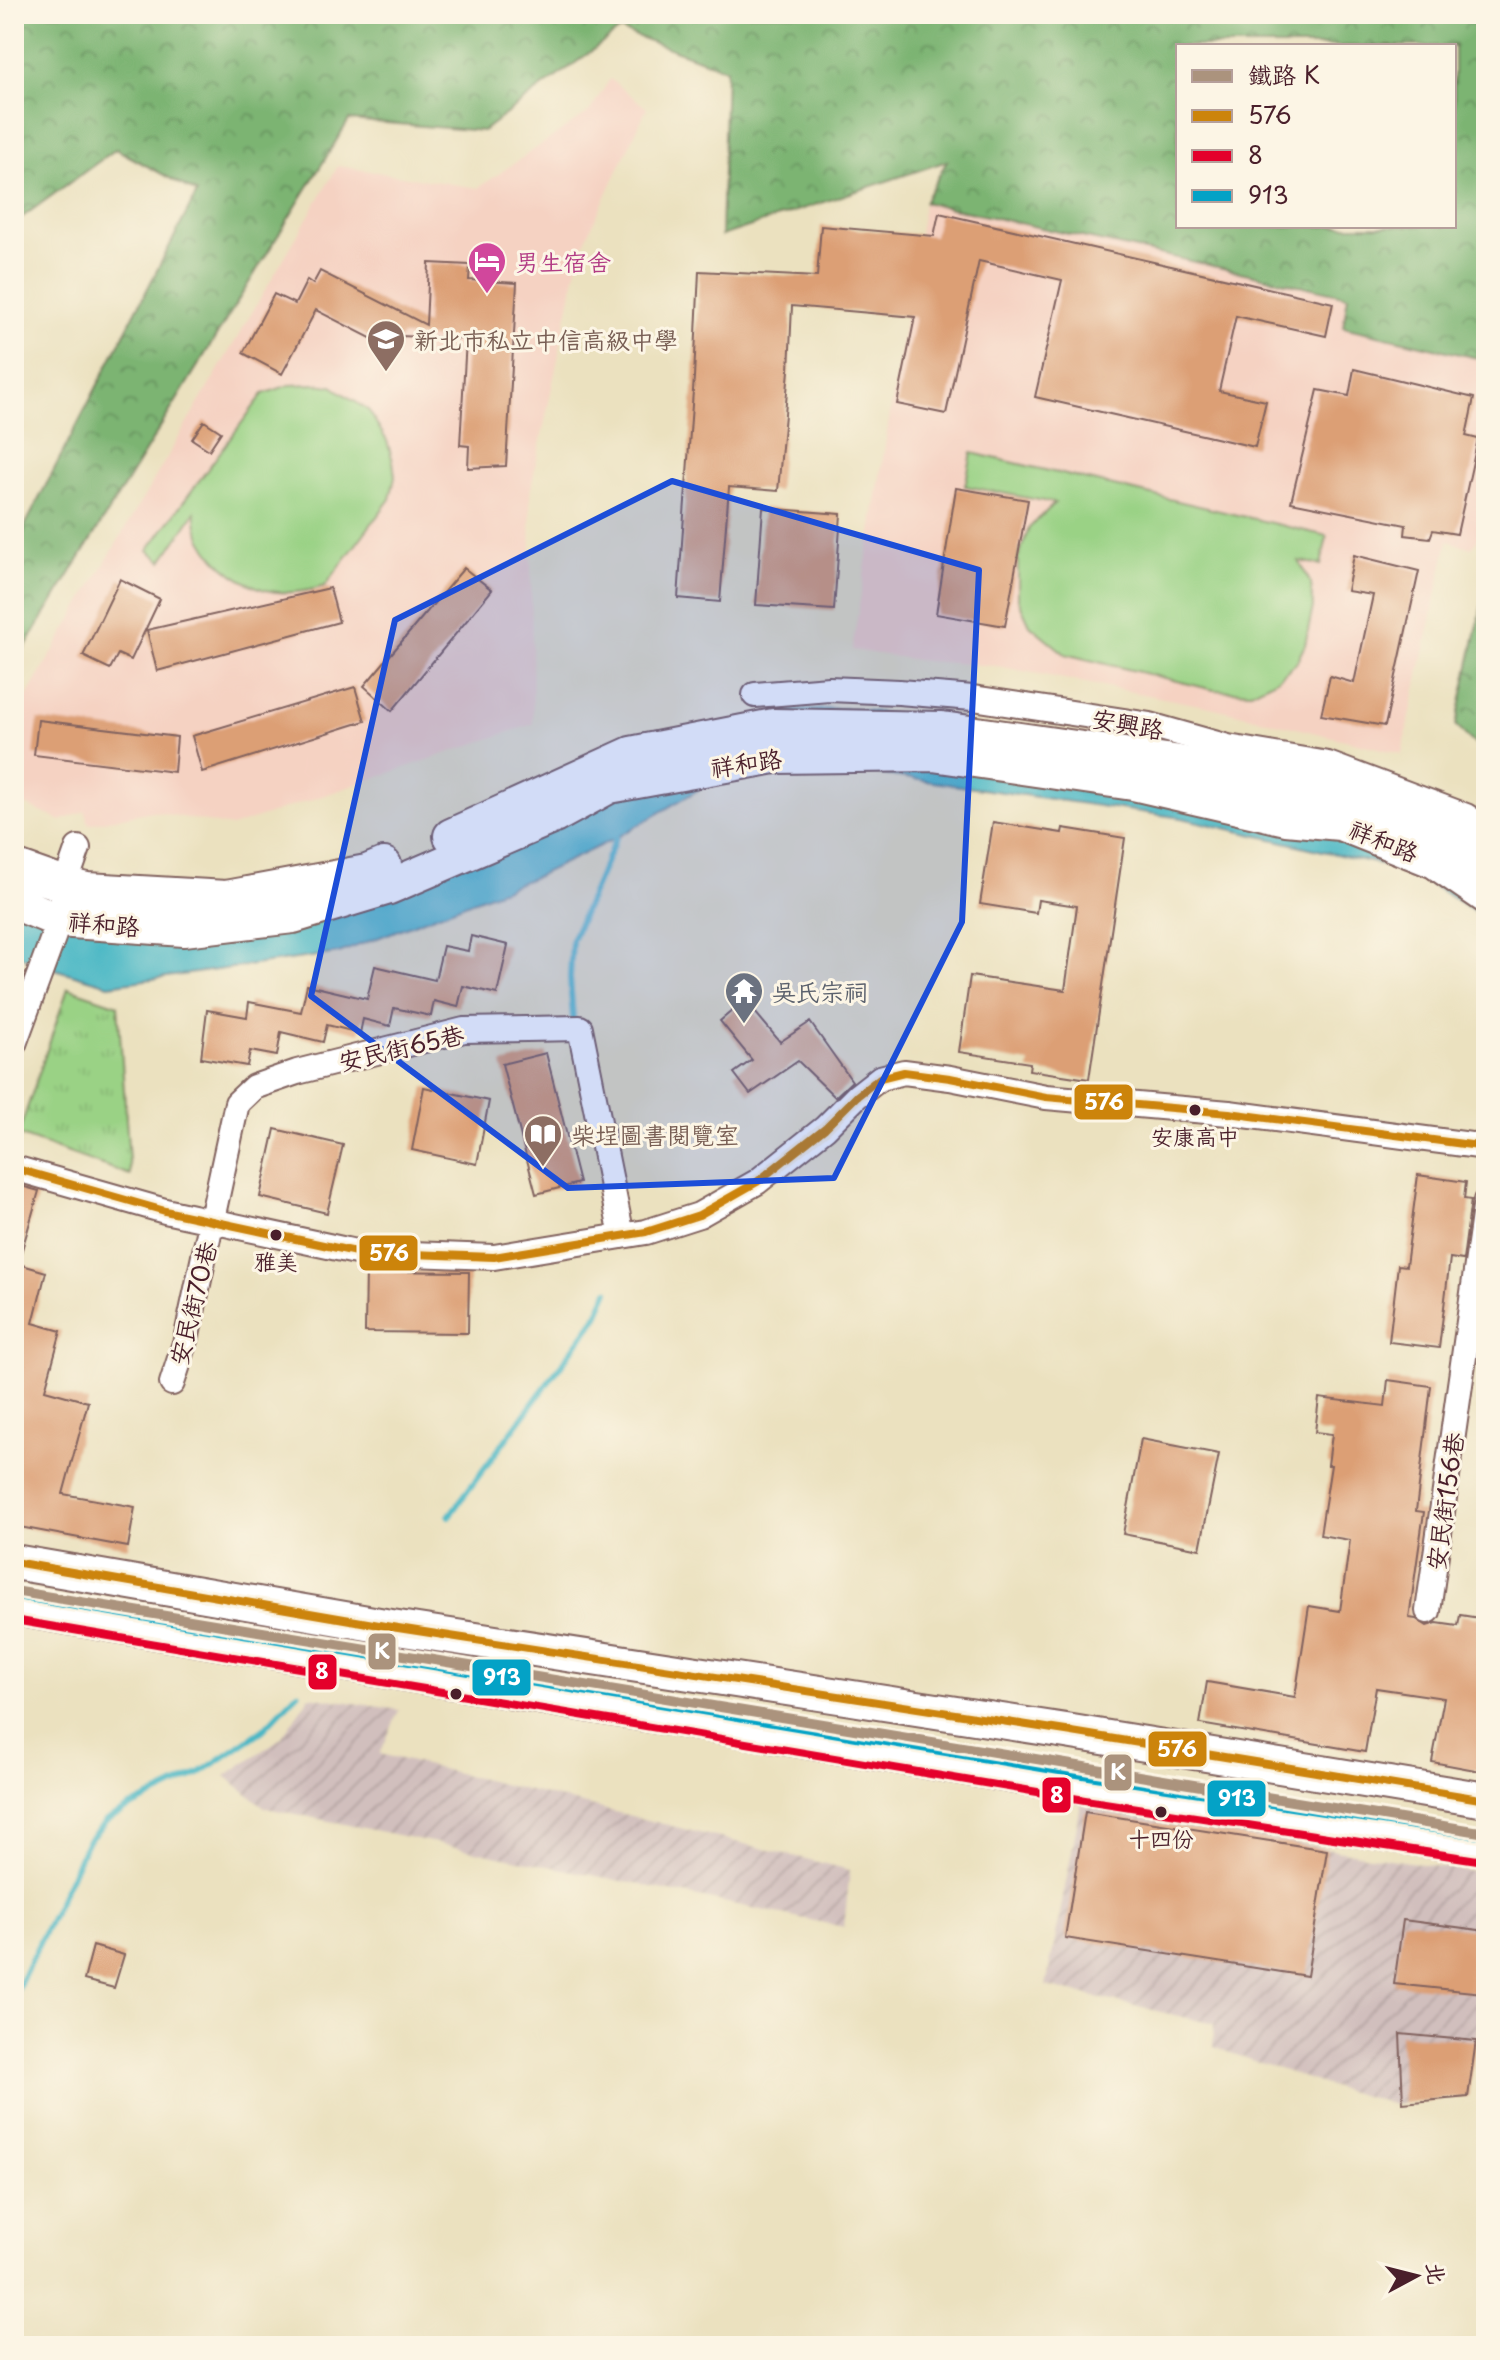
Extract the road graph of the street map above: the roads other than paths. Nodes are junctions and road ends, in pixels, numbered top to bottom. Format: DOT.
graph roads {
  1 [pos="755,695"];
  2 [pos="1486,829"];
  3 [pos="78,848"];
  4 [pos="1486,859"];
  5 [pos="14,867"];
  6 [pos="65,885"];
  7 [pos="1486,896"];
  8 [pos="14,902"];
  9 [pos="56,928"];
  10 [pos="14,1044"];
  11 [pos="1486,1147"];
  12 [pos="14,1168"];
  13 [pos="1486,1201"];
  14 [pos="211,1222"];
  15 [pos="622,1236"];
  16 [pos="172,1383"];
  17 [pos="14,1562"];
  18 [pos="14,1608"];
  19 [pos="1428,1611"];
  20 [pos="1081,1734"];
  21 [pos="1072,1785"];
  22 [pos="1486,1800"];
  23 [pos="1486,1849"];
  1 -- 2 [label="street, 安興路"];
  3 -- 6 [label="street"];
  4 -- 6 [label="main road, 祥和路"];
  5 -- 6 [label="main road, 祥和路"];
  6 -- 9 [label="street"];
  7 -- 9 [label="main road, 祥和路"];
  8 -- 9 [label="main road, 祥和路"];
  9 -- 10 [label="street"];
  11 -- 15 [label="street"];
  12 -- 14 [label="street"];
  13 -- 19 [label="street, 安民街156巷"];
  14 -- 15 [label="street"];
  14 -- 15 [label="street, 安民街65巷"];
  14 -- 16 [label="street, 安民街70巷"];
  17 -- 20 [label="main road"];
  18 -- 21 [label="main road"];
  20 -- 21 [label="main road"];
  20 -- 22 [label="main road"];
  21 -- 23 [label="main road"];
}
